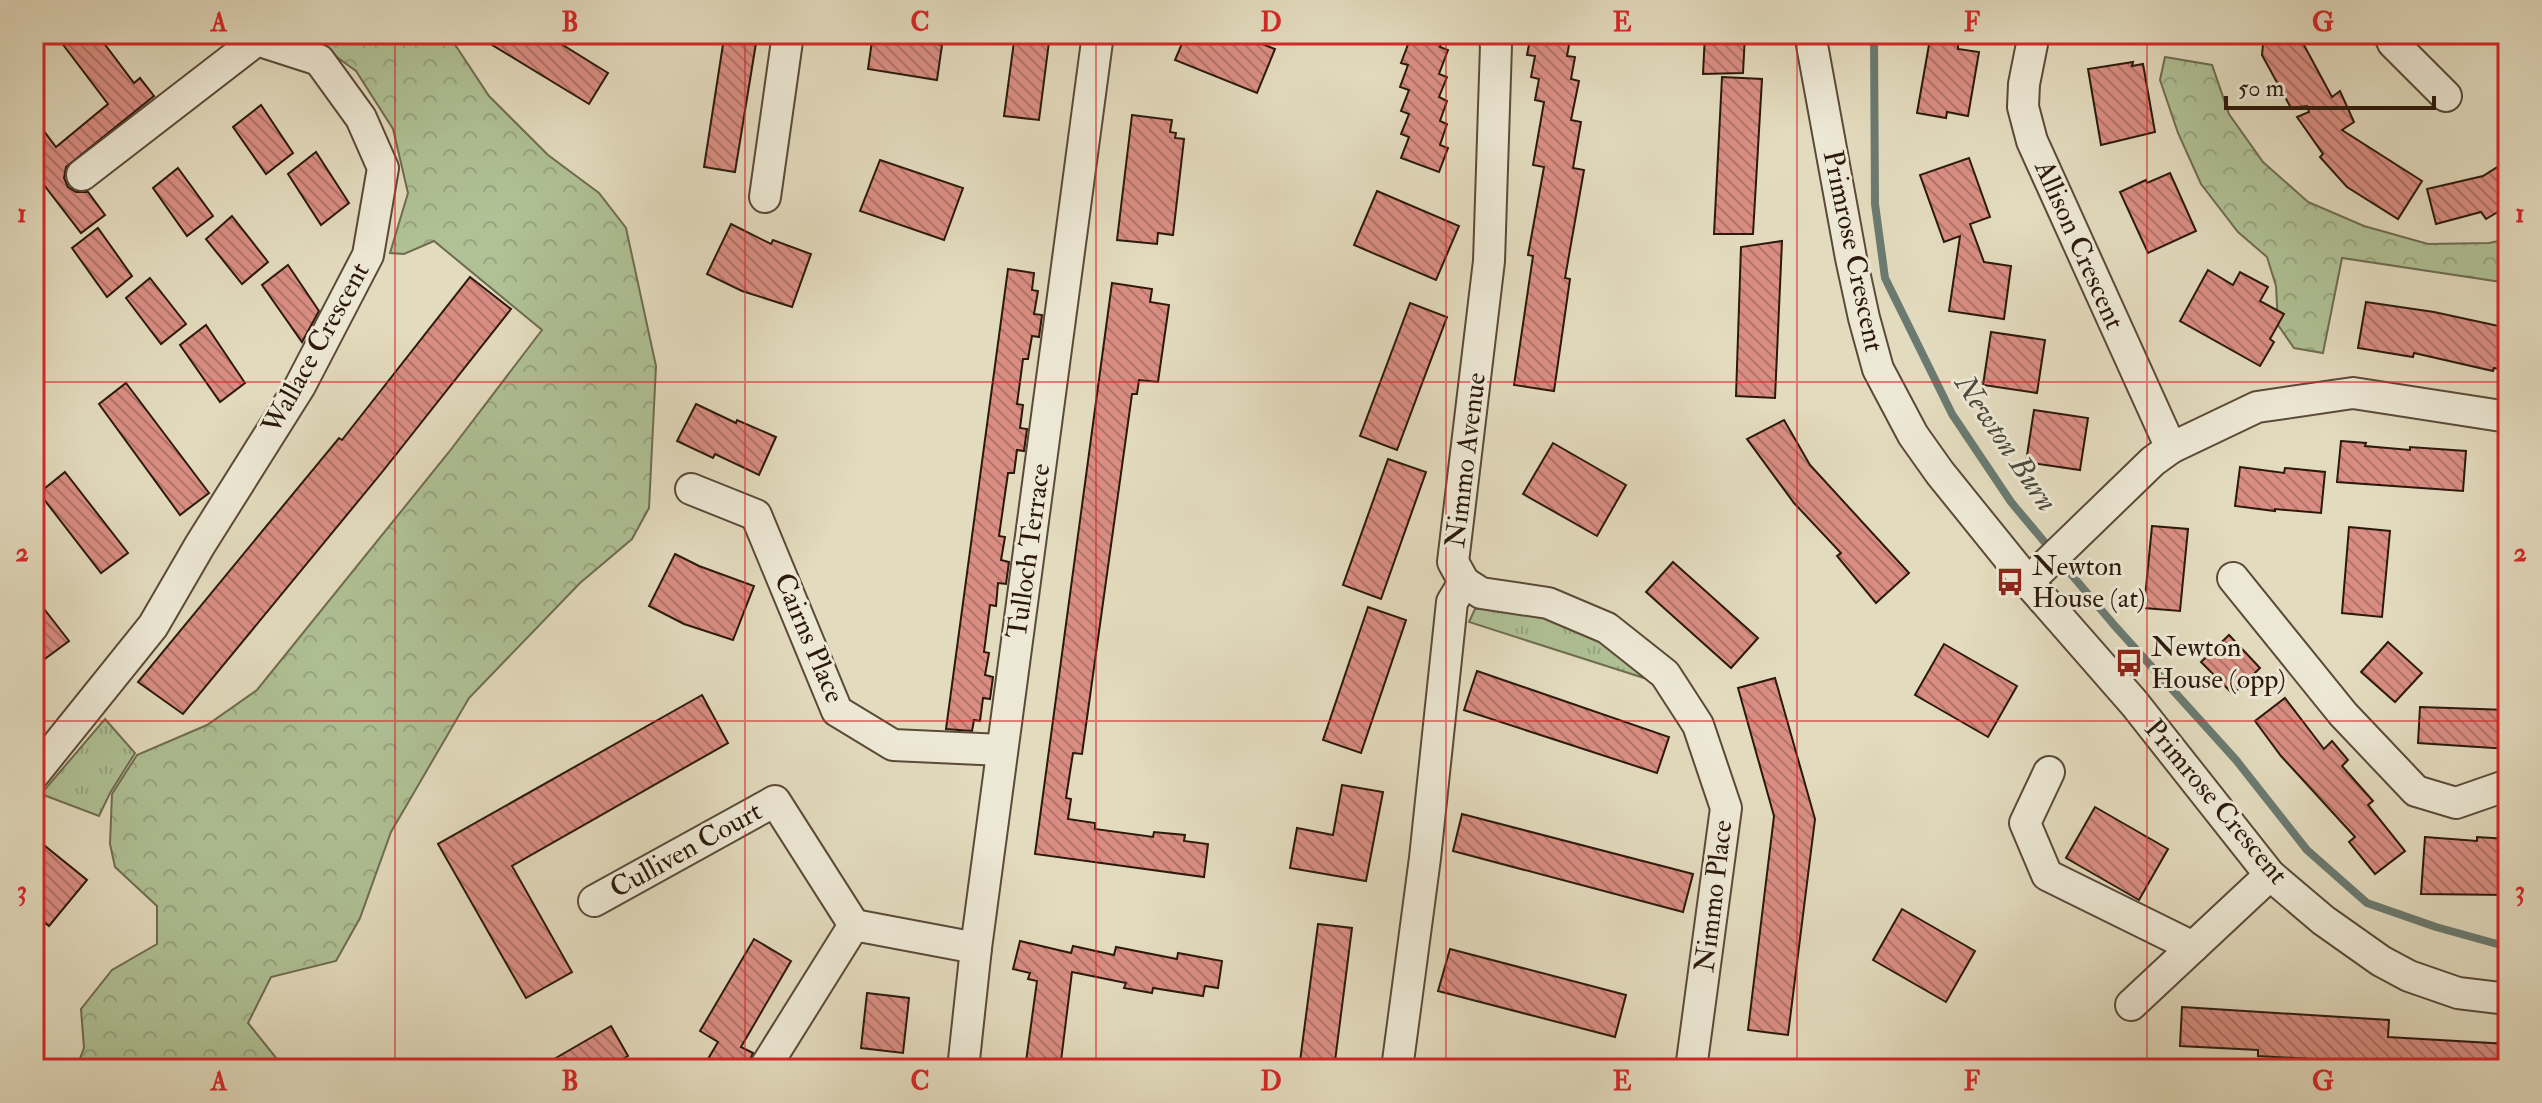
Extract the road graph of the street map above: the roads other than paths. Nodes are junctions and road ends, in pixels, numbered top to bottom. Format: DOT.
graph roads {
  1 [pos="788,34"];
  2 [pos="1098,34"];
  3 [pos="1493,34"];
  4 [pos="1810,34"];
  5 [pos="2034,34"];
  6 [pos="2389,34"];
  7 [pos="2446,96"];
  8 [pos="82,175"];
  9 [pos="765,197"];
  10 [pos="2508,417"];
  11 [pos="2171,448"];
  12 [pos="691,489"];
  13 [pos="2034,575"];
  14 [pos="2233,578"];
  15 [pos="1464,582"];
  16 [pos="1002,750"];
  17 [pos="2049,772"];
  18 [pos="34,774"];
  19 [pos="2508,785"];
  20 [pos="2270,875"];
  21 [pos="594,901"];
  22 [pos="854,925"];
  23 [pos="2193,947"];
  24 [pos="976,948"];
  25 [pos="2508,999"];
  26 [pos="2131,1005"];
  27 [pos="764,1069"];
  28 [pos="963,1069"];
  29 [pos="1397,1069"];
  30 [pos="1691,1069"];
  1 -- 9 [label="street"];
  2 -- 16 [label="street, Tulloch Terrace"];
  3 -- 15 [label="street, Nimmo Avenue"];
  4 -- 13 [label="street, Primrose Crescent"];
  5 -- 11 [label="street, Allison Crescent"];
  6 -- 7 [label="street"];
  8 -- 18 [label="street, Wallace Crescent"];
  10 -- 11 [label="street"];
  11 -- 13 [label="street"];
  12 -- 16 [label="street, Cairns Place"];
  13 -- 20 [label="street, Primrose Crescent"];
  14 -- 19 [label="street"];
  15 -- 29 [label="street, Nimmo Avenue"];
  15 -- 30 [label="street, Nimmo Place"];
  16 -- 24 [label="street, Tulloch Terrace"];
  17 -- 23 [label="street"];
  20 -- 23 [label="street"];
  20 -- 25 [label="street, Primrose Crescent"];
  21 -- 22 [label="street, Culliven Court"];
  22 -- 24 [label="street"];
  22 -- 27 [label="street"];
  23 -- 26 [label="street"];
  24 -- 28 [label="street, Tulloch Terrace"];
}
